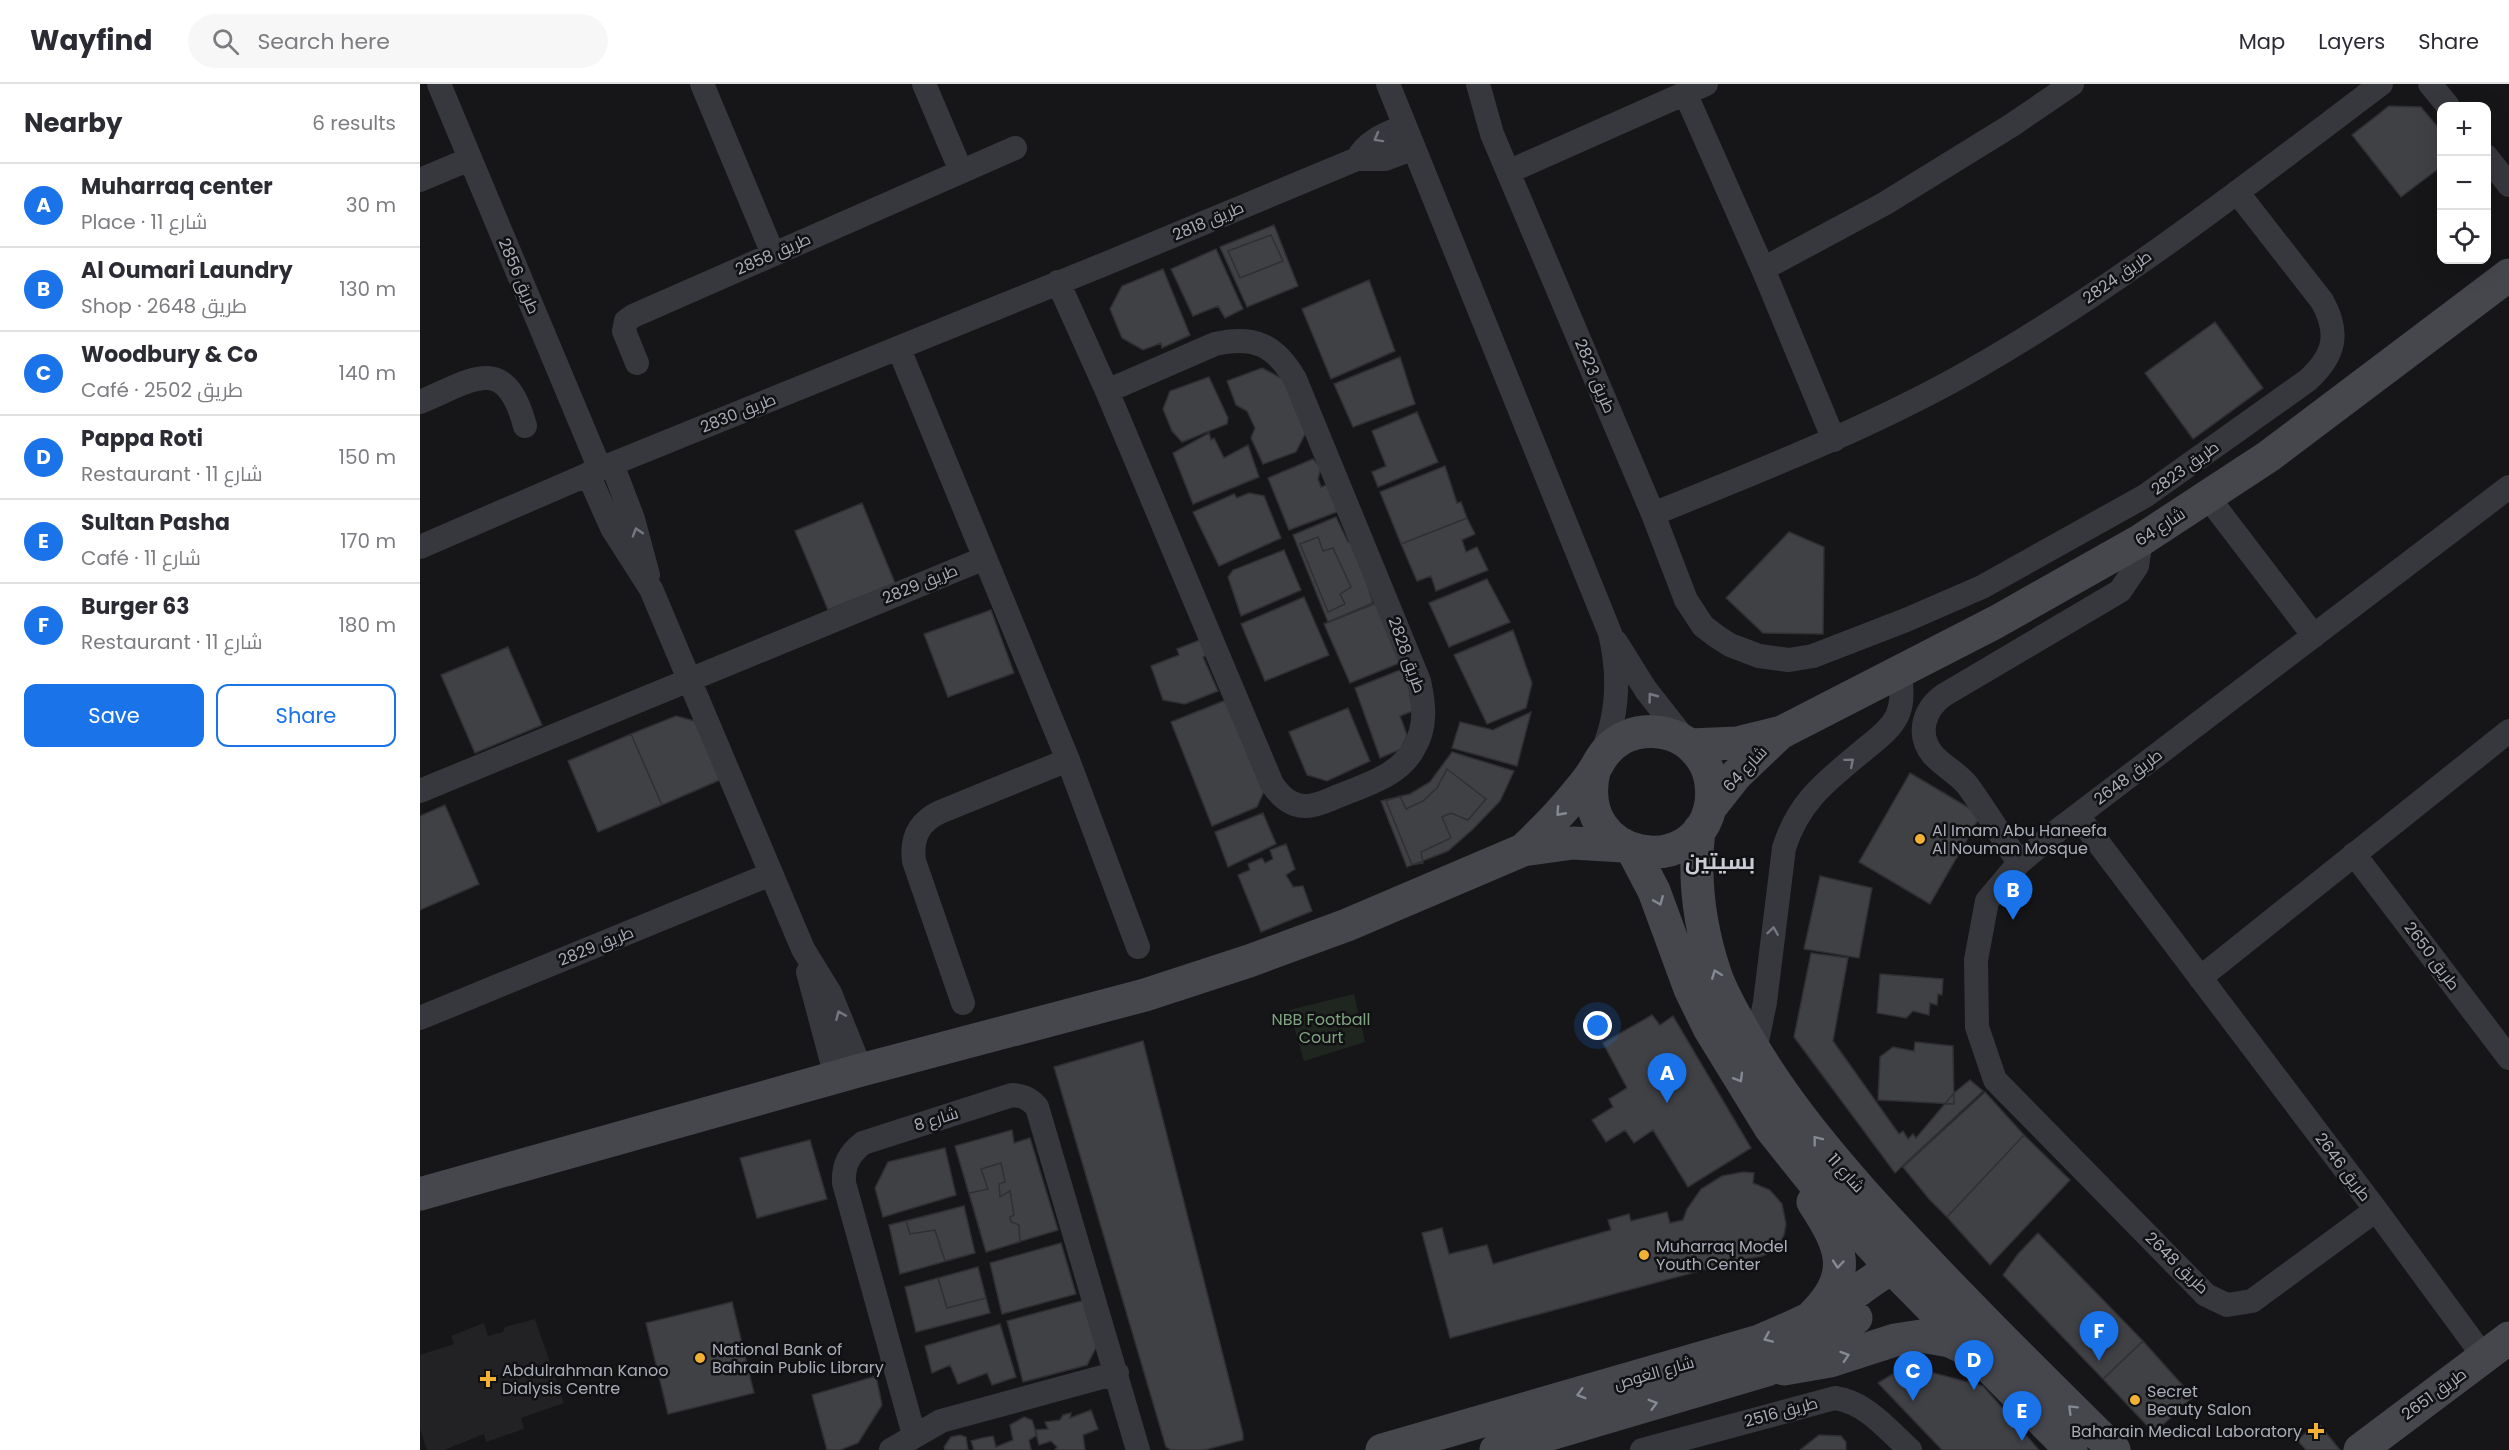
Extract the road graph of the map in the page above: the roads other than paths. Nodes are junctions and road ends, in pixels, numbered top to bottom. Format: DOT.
graph roads {
  1 [pos="439,84"];
  2 [pos="702,84"];
  3 [pos="924,84"];
  4 [pos="1388,84"];
  5 [pos="1466,84"];
  6 [pos="1478,84"];
  7 [pos="2072,84"];
  8 [pos="2381,84"];
  9 [pos="2430,84"];
  10 [pos="1696,89"];
  11 [pos="2445,102"];
  12 [pos="1405,126"];
  13 [pos="1492,134"];
  14 [pos="1015,148"];
  15 [pos="1414,148"];
  16 [pos="470,159"];
  17 [pos="1357,159"];
  18 [pos="2491,161"];
  19 [pos="961,171"];
  20 [pos="1508,172"];
  21 [pos="420,180"];
  22 [pos="2509,185"];
  23 [pos="2237,192"];
  24 [pos="773,254"];
  25 [pos="1763,269"];
  26 [pos="2509,275"];
  27 [pos="1058,282"];
  28 [pos="898,349"];
  29 [pos="637,363"];
  30 [pos="1107,391"];
  31 [pos="420,402"];
  32 [pos="525,426"];
  33 [pos="1834,440"];
  34 [pos="600,469"];
  35 [pos="2509,487"];
  36 [pos="2207,496"];
  37 [pos="1653,514"];
  38 [pos="2141,540"];
  39 [pos="420,547"];
  40 [pos="985,558"];
  41 [pos="1610,633"];
  42 [pos="2314,636"];
  43 [pos="1900,670"];
  44 [pos="688,679"];
  45 [pos="1782,732"];
  46 [pos="2508,734"];
  47 [pos="1689,744"];
  48 [pos="1068,760"];
  49 [pos="1596,767"];
  50 [pos="420,791"];
  51 [pos="2078,816"];
  52 [pos="1704,819"];
  53 [pos="1628,848"];
  54 [pos="1523,850"];
  55 [pos="2354,854"];
  56 [pos="2019,863"];
  57 [pos="771,874"];
  58 [pos="1138,947"];
  59 [pos="2200,978"];
  60 [pos="963,1003"];
  61 [pos="420,1018"];
  62 [pos="1755,1051"];
  63 [pos="2509,1058"];
  64 [pos="849,1073"];
  65 [pos="1790,1155"];
  66 [pos="420,1194"];
  67 [pos="2376,1210"];
  68 [pos="1910,1265"];
  69 [pos="1808,1320"];
  70 [pos="2497,1348"];
  71 [pos="1977,1354"];
  72 [pos="1767,1370"];
  73 [pos="1117,1373"];
  74 [pos="914,1435"];
  75 [pos="1700,1443"];
  76 [pos="2361,1449"];
  77 [pos="891,1450"];
  78 [pos="1138,1450"];
  79 [pos="1382,1450"];
  80 [pos="1496,1450"];
  81 [pos="1642,1450"];
  82 [pos="1910,1450"];
  83 [pos="2071,1450"];
  84 [pos="2114,1450"];
  1 -- 16 [label="street, طريق 2856"];
  2 -- 24 [label="street"];
  3 -- 19 [label="street"];
  4 -- 12 [label="street"];
  5 -- 13 [label="street, طريق 2823"];
  6 -- 13 [label="street, طريق 2823"];
  7 -- 25 [label="street"];
  8 -- 23 [label="street, طريق 2824"];
  9 -- 11 [label="street"];
  10 -- 20 [label="street"];
  10 -- 25 [label="street"];
  12 -- 15 [label="street"];
  12 -- 17 [label="street, طريق 2818, one-way"];
  13 -- 20 [label="street, طريق 2823"];
  14 -- 19 [label="street, طريق 2858"];
  15 -- 17 [label="street, طريق 2818"];
  15 -- 41 [label="street"];
  16 -- 21 [label="street"];
  16 -- 34 [label="street, طريق 2856"];
  17 -- 27 [label="street, طريق 2818"];
  18 -- 22 [label="street"];
  19 -- 24 [label="street, طريق 2858"];
  20 -- 37 [label="street, طريق 2823"];
  23 -- 33 [label="street, طريق 2824"];
  23 -- 37 [label="street, طريق 2823"];
  24 -- 29 [label="street, طريق 2858"];
  25 -- 33 [label="street"];
  26 -- 36 [label="street, شارع 64"];
  27 -- 28 [label="street, طريق 2830"];
  27 -- 30 [label="street, طريق 2828"];
  28 -- 34 [label="street, طريق 2830"];
  28 -- 40 [label="street"];
  30 -- 30 [label="street, طريق 2828"];
  31 -- 32 [label="street"];
  33 -- 37 [label="street, طريق 2824"];
  34 -- 39 [label="street, طريق 2830"];
  34 -- 44 [label="street"];
  35 -- 42 [label="street, طريق 2648"];
  36 -- 38 [label="street, شارع 64"];
  36 -- 42 [label="street"];
  38 -- 43 [label="street, شارع 64"];
  38 -- 56 [label="street"];
  40 -- 44 [label="street, طريق 2829"];
  40 -- 48 [label="street"];
  47 -- 41 [label="street, one-way"];
  41 -- 49 [label="street"];
  42 -- 51 [label="street, طريق 2648"];
  43 -- 45 [label="street, شارع 64"];
  62 -- 43 [label="street, one-way"];
  44 -- 50 [label="street, طريق 2829"];
  44 -- 57 [label="street"];
  45 -- 47 [label="street, شارع 64"];
  45 -- 52 [label="street, شارع 64"];
  46 -- 55 [label="street"];
  47 -- 49 [label="street"];
  47 -- 52 [label="street"];
  48 -- 58 [label="street"];
  48 -- 60 [label="street"];
  49 -- 53 [label="street"];
  49 -- 54 [label="street, one-way"];
  51 -- 56 [label="street, طريق 2648"];
  51 -- 59 [label="street, طريق 2646"];
  52 -- 53 [label="street"];
  62 -- 52 [label="street, شارع 11, one-way"];
  53 -- 54 [label="street"];
  53 -- 65 [label="street, شارع 11, one-way"];
  54 -- 64 [label="street"];
  55 -- 59 [label="street"];
  55 -- 63 [label="street, طريق 2650"];
  56 -- 67 [label="street, طريق 2648"];
  57 -- 61 [label="street, طريق 2829"];
  57 -- 64 [label="street"];
  59 -- 67 [label="street, طريق 2646"];
  68 -- 62 [label="street, شارع 11, one-way"];
  64 -- 66 [label="street"];
  65 -- 68 [label="street, شارع 11"];
  65 -- 69 [label="street, one-way"];
  67 -- 70 [label="street, طريق 2646"];
  68 -- 69 [label="street, شارع الغوص"];
  68 -- 71 [label="street, شارع 11"];
  68 -- 72 [label="street, شارع الغوص"];
  84 -- 68 [label="street, شارع 11, one-way"];
  69 -- 79 [label="street, شارع الغوص, one-way"];
  70 -- 76 [label="street, طريق 2651"];
  72 -- 71 [label="street, one-way"];
  71 -- 83 [label="street, شارع 11"];
  80 -- 72 [label="street, شارع الغوص, one-way"];
  73 -- 74 [label="street"];
  73 -- 74 [label="street, شارع 8"];
  73 -- 78 [label="street, شارع 8"];
  74 -- 77 [label="street"];
  75 -- 81 [label="street, طريق 2516"];
  75 -- 82 [label="street, طريق 2516"];
}
